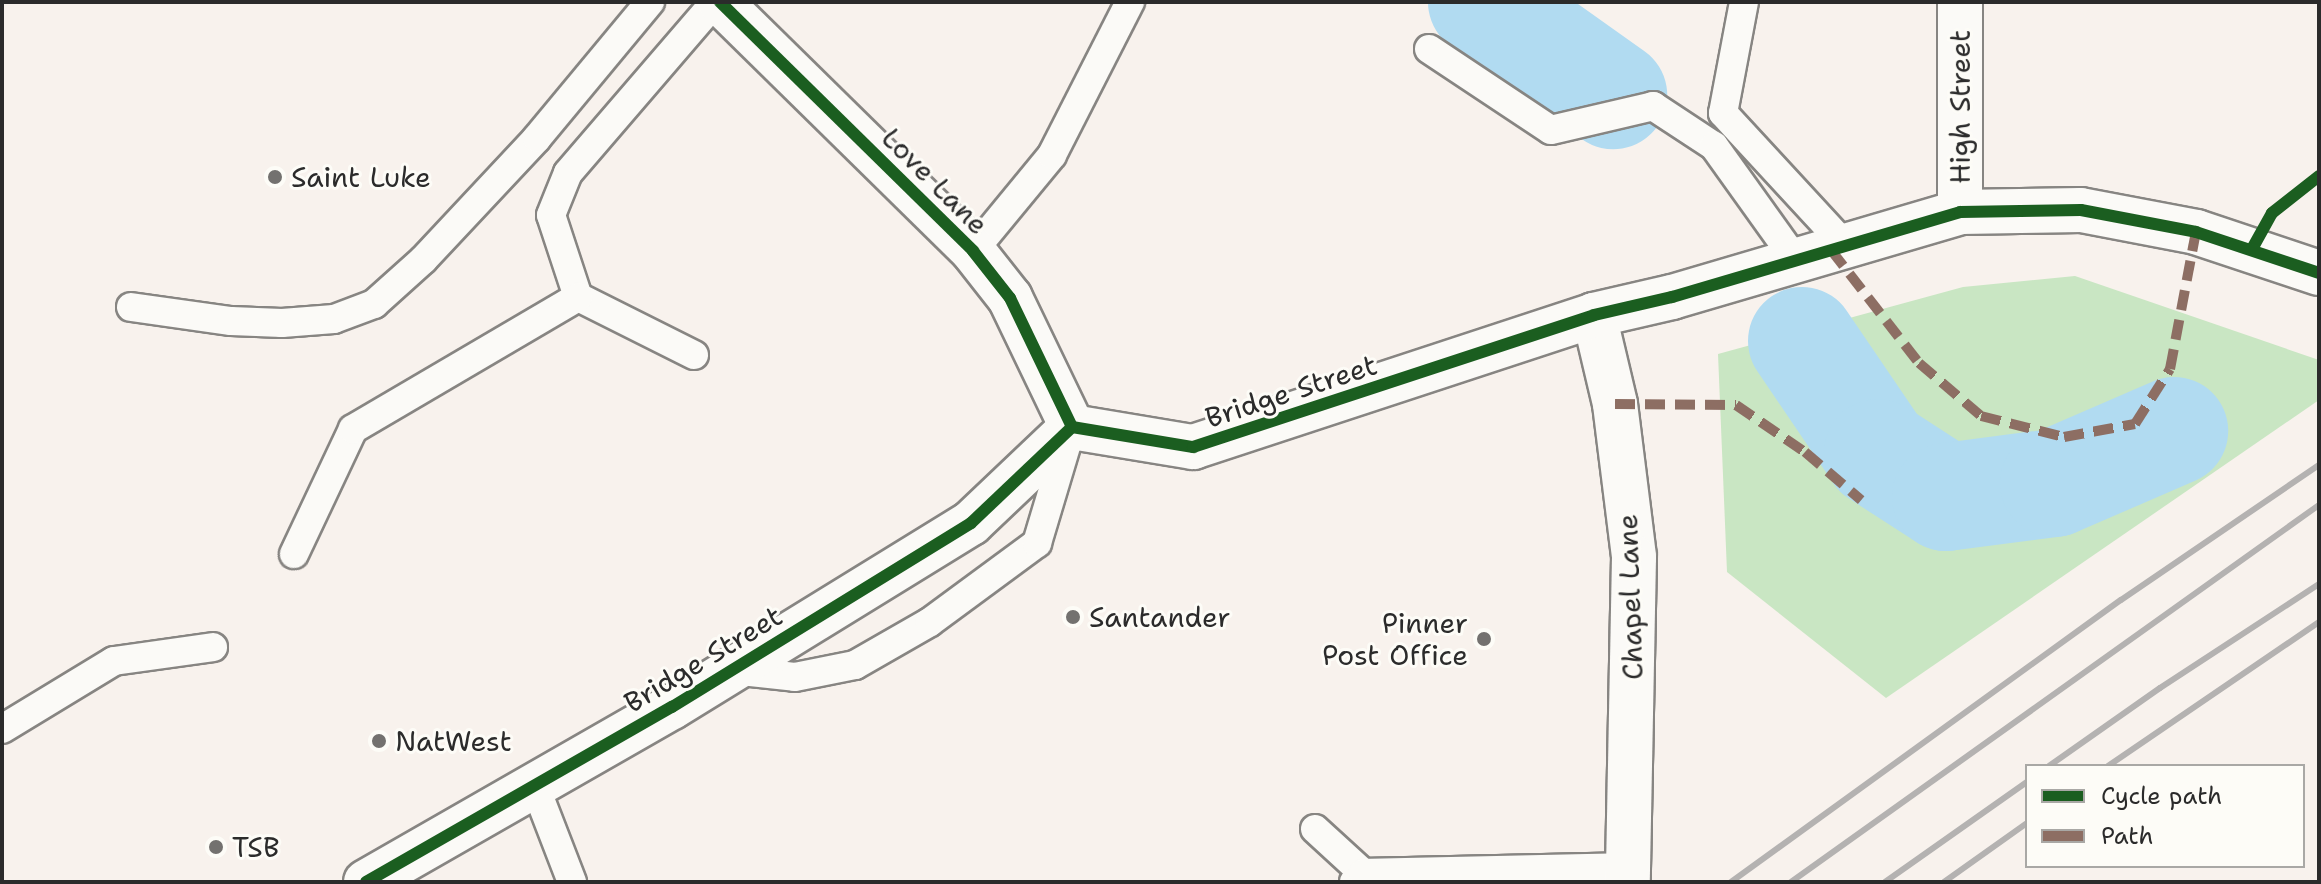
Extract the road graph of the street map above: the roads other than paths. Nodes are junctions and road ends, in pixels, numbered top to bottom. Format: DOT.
graph roads {
  1 [pos="650,2"];
  2 [pos="718,2"];
  3 [pos="1130,2"];
  4 [pos="1744,2"];
  5 [pos="1960,2"];
  6 [pos="1429,49"];
  7 [pos="1960,212"];
  8 [pos="1845,245"];
  9 [pos="973,251"];
  10 [pos="1795,259"];
  11 [pos="2319,273"];
  12 [pos="578,297"];
  13 [pos="131,307"];
  14 [pos="1594,315"];
  15 [pos="694,355"];
  16 [pos="1072,427"];
  17 [pos="294,554"];
  18 [pos="213,647"];
  19 [pos="732,670"];
  20 [pos="2,729"];
  21 [pos="535,786"];
  22 [pos="1315,829"];
  23 [pos="1629,874"];
  24 [pos="1359,877"];
  25 [pos="366,882"];
  26 [pos="572,882"];
  1 -- 13 [label="lane"];
  2 -- 9 [label="street, Love Lane"];
  2 -- 12 [label="lane"];
  3 -- 9 [label="lane"];
  4 -- 8 [label="lane"];
  5 -- 7 [label="street, High Street"];
  6 -- 10 [label="lane"];
  7 -- 8 [label="street, Bridge Street"];
  7 -- 11 [label="street, Bridge Street"];
  8 -- 10 [label="street, Bridge Street"];
  9 -- 16 [label="street, Love Lane"];
  10 -- 14 [label="street, Bridge Street"];
  12 -- 15 [label="lane"];
  12 -- 17 [label="lane"];
  14 -- 16 [label="street, Bridge Street"];
  14 -- 23 [label="street, Chapel Lane"];
  16 -- 19 [label="street, Bridge Street"];
  16 -- 19 [label="lane"];
  18 -- 20 [label="lane"];
  19 -- 21 [label="street, Bridge Street"];
  21 -- 25 [label="street, Bridge Street"];
  21 -- 26 [label="lane"];
  22 -- 24 [label="lane"];
  23 -- 24 [label="lane"];
}
